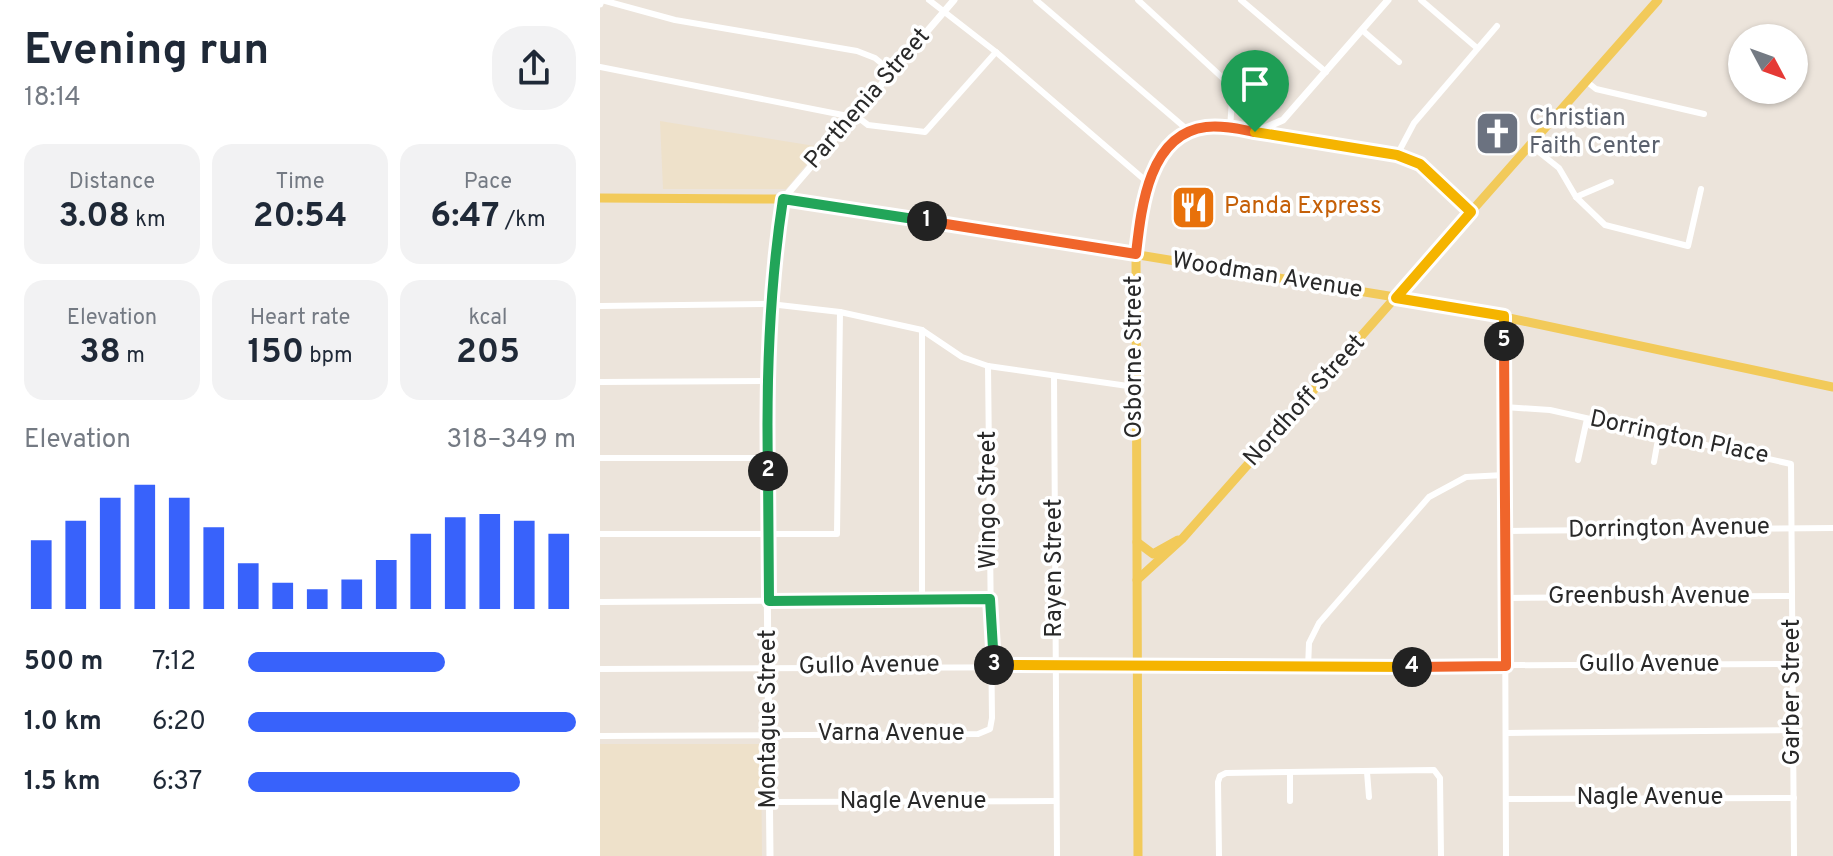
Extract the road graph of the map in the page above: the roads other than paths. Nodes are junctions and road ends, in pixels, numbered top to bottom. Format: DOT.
graph roads {
  1 [pos="929,0"];
  2 [pos="954,0"];
  3 [pos="1036,0"];
  4 [pos="1138,0"];
  5 [pos="1241,0"];
  6 [pos="1388,0"];
  7 [pos="1421,0"];
  8 [pos="1658,0"];
  9 [pos="601,1"];
  10 [pos="944,11"];
  11 [pos="1497,26"];
  12 [pos="1362,30"];
  13 [pos="1477,48"];
  14 [pos="996,52"];
  15 [pos="1399,62"];
  16 [pos="600,67"];
  17 [pos="892,72"];
  18 [pos="1326,72"];
  19 [pos="1586,81"];
  20 [pos="1704,114"];
  21 [pos="854,116"];
  22 [pos="1230,128"];
  23 [pos="1190,132"];
  24 [pos="1255,132"];
  25 [pos="1530,145"];
  26 [pos="1397,155"];
  27 [pos="1146,181"];
  28 [pos="1611,182"];
  29 [pos="1701,189"];
  30 [pos="1576,197"];
  31 [pos="600,198"];
  32 [pos="783,199"];
  33 [pos="1471,212"];
  34 [pos="1139,233"];
  35 [pos="1136,254"];
  36 [pos="1396,298"];
  37 [pos="770,304"];
  38 [pos="600,306"];
  39 [pos="840,312"];
  40 [pos="1504,316"];
  41 [pos="922,330"];
  42 [pos="988,366"];
  43 [pos="1054,376"];
  44 [pos="765,381"];
  45 [pos="600,382"];
  46 [pos="1135,387"];
  47 [pos="1833,387"];
  48 [pos="1504,407"];
  49 [pos="1587,419"];
  50 [pos="1659,434"];
  51 [pos="600,458"];
  52 [pos="768,458"];
  53 [pos="1578,460"];
  54 [pos="1654,462"];
  55 [pos="1504,475"];
  56 [pos="1793,528"];
  57 [pos="1833,528"];
  58 [pos="1506,531"];
  59 [pos="600,534"];
  60 [pos="769,534"];
  61 [pos="1182,539"];
  62 [pos="1137,542"];
  63 [pos="1137,580"];
  64 [pos="1792,596"];
  65 [pos="1506,598"];
  66 [pos="922,599"];
  67 [pos="990,599"];
  68 [pos="769,601"];
  69 [pos="600,602"];
  70 [pos="1793,664"];
  71 [pos="992,665"];
  72 [pos="1056,666"];
  73 [pos="1506,666"];
  74 [pos="769,667"];
  75 [pos="1137,668"];
  76 [pos="1308,668"];
  77 [pos="600,669"];
  78 [pos="990,729"];
  79 [pos="1793,730"];
  80 [pos="1507,733"];
  81 [pos="769,735"];
  82 [pos="600,736"];
  83 [pos="1367,772"];
  84 [pos="1290,773"];
  85 [pos="1369,797"];
  86 [pos="1794,798"];
  87 [pos="1506,799"];
  88 [pos="1056,801"];
  89 [pos="1290,801"];
  90 [pos="770,802"];
  91 [pos="770,856"];
  92 [pos="1057,856"];
  93 [pos="1138,856"];
  94 [pos="1219,856"];
  95 [pos="1441,856"];
  96 [pos="1506,856"];
  97 [pos="1794,856"];
  1 -- 10 [label="street"];
  2 -- 10 [label="street, Parthenia Street"];
  3 -- 23 [label="street"];
  4 -- 22 [label="street"];
  5 -- 18 [label="street"];
  6 -- 12 [label="street"];
  7 -- 13 [label="street"];
  8 -- 19 [label="main road, Nordhoff Street"];
  9 -- 17 [label="street"];
  10 -- 14 [label="street"];
  10 -- 17 [label="street, Parthenia Street"];
  11 -- 13 [label="street"];
  12 -- 15 [label="street"];
  12 -- 18 [label="street"];
  13 -- 26 [label="street"];
  14 -- 21 [label="street"];
  14 -- 27 [label="street"];
  16 -- 21 [label="street"];
  17 -- 21 [label="street, Parthenia Street"];
  18 -- 24 [label="street"];
  19 -- 20 [label="street"];
  19 -- 25 [label="main road, Nordhoff Street"];
  21 -- 32 [label="street, Parthenia Street"];
  22 -- 23 [label="street"];
  22 -- 24 [label="street"];
  23 -- 27 [label="street, Osborne Street"];
  24 -- 26 [label="street"];
  25 -- 30 [label="street"];
  25 -- 33 [label="main road, Nordhoff Street"];
  26 -- 33 [label="street"];
  27 -- 34 [label="street, Osborne Street"];
  28 -- 30 [label="street"];
  29 -- 30 [label="street"];
  31 -- 32 [label="main road, Woodman Avenue"];
  32 -- 35 [label="main road, Woodman Avenue"];
  32 -- 37 [label="street, Montague Street"];
  33 -- 36 [label="main road, Nordhoff Street"];
  34 -- 35 [label="street, Osborne Street"];
  35 -- 36 [label="main road, Woodman Avenue"];
  35 -- 46 [label="main road, Osborne Street"];
  36 -- 40 [label="main road, Woodman Avenue"];
  36 -- 61 [label="main road, Nordhoff Street"];
  37 -- 38 [label="street"];
  37 -- 39 [label="street"];
  37 -- 44 [label="street, Montague Street"];
  39 -- 41 [label="street"];
  39 -- 60 [label="street"];
  40 -- 47 [label="main road, Woodman Avenue"];
  40 -- 48 [label="street"];
  41 -- 42 [label="street"];
  41 -- 66 [label="street"];
  42 -- 43 [label="street"];
  42 -- 67 [label="street, Wingo Street"];
  43 -- 46 [label="street"];
  43 -- 72 [label="street, Rayen Street"];
  44 -- 45 [label="street"];
  44 -- 52 [label="street, Montague Street"];
  46 -- 62 [label="main road, Osborne Street"];
  48 -- 49 [label="street, Dorrington Place"];
  48 -- 55 [label="street"];
  49 -- 50 [label="street, Dorrington Place"];
  49 -- 53 [label="street"];
  50 -- 54 [label="street"];
  50 -- 56 [label="street, Dorrington Place"];
  51 -- 52 [label="street"];
  52 -- 60 [label="street, Montague Street"];
  55 -- 58 [label="street"];
  55 -- 76 [label="street"];
  56 -- 57 [label="street, Dorrington Avenue"];
  56 -- 58 [label="street, Dorrington Avenue"];
  56 -- 64 [label="street, Garber Street"];
  58 -- 65 [label="street"];
  59 -- 60 [label="street"];
  60 -- 68 [label="street, Montague Street"];
  61 -- 62 [label="main road"];
  61 -- 63 [label="main road, Nordhoff Street"];
  62 -- 63 [label="main road, Osborne Street"];
  63 -- 75 [label="main road, Osborne Street"];
  64 -- 65 [label="street, Greenbush Avenue"];
  64 -- 70 [label="street, Garber Street"];
  65 -- 73 [label="street"];
  66 -- 67 [label="street"];
  66 -- 68 [label="street"];
  67 -- 71 [label="street, Wingo Street"];
  68 -- 69 [label="street"];
  68 -- 74 [label="street, Montague Street"];
  70 -- 73 [label="street, Gullo Avenue"];
  70 -- 79 [label="street, Garber Street"];
  71 -- 72 [label="street, Gullo Avenue"];
  71 -- 74 [label="street, Gullo Avenue"];
  71 -- 78 [label="street, Wingo Street"];
  72 -- 75 [label="street, Gullo Avenue"];
  72 -- 88 [label="street, Rayen Street"];
  73 -- 76 [label="street"];
  73 -- 80 [label="street"];
  74 -- 77 [label="street, Gullo Avenue"];
  74 -- 81 [label="street, Montague Street"];
  75 -- 76 [label="street"];
  75 -- 93 [label="main road, Osborne Street"];
  78 -- 81 [label="street, Varna Avenue"];
  79 -- 80 [label="street"];
  79 -- 86 [label="street, Garber Street"];
  80 -- 87 [label="street"];
  81 -- 82 [label="street, Varna Avenue"];
  81 -- 90 [label="street, Montague Street"];
  83 -- 84 [label="street"];
  83 -- 85 [label="street"];
  83 -- 95 [label="street"];
  84 -- 89 [label="street"];
  84 -- 94 [label="street"];
  86 -- 87 [label="street, Nagle Avenue"];
  86 -- 97 [label="street, Garber Street"];
  87 -- 96 [label="street"];
  88 -- 90 [label="street, Nagle Avenue"];
  88 -- 92 [label="street, Rayen Street"];
  90 -- 91 [label="street, Montague Street"];
}
